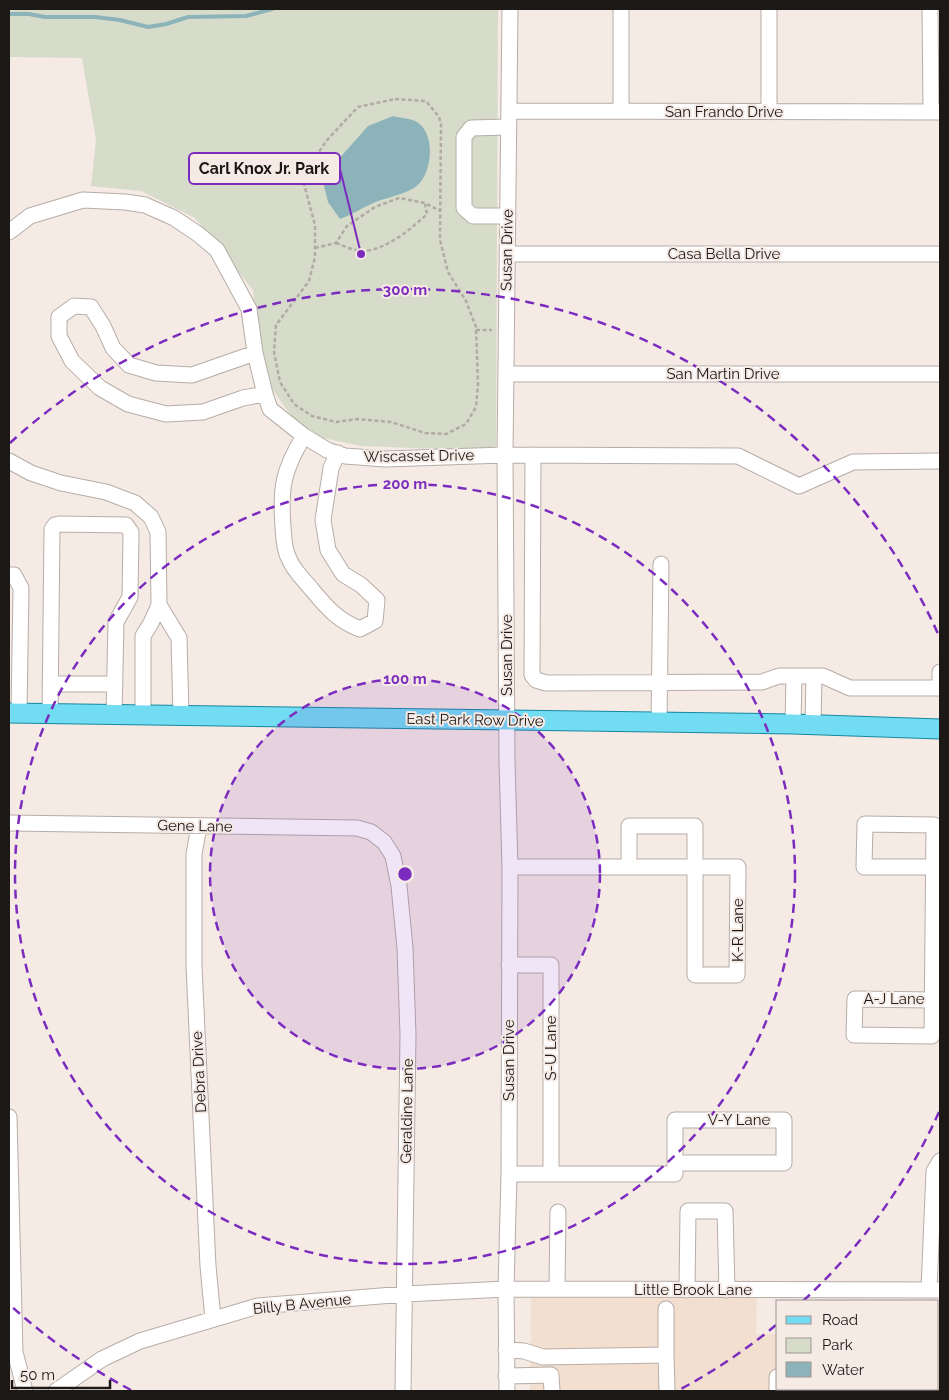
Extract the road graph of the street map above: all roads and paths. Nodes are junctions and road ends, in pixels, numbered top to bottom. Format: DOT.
graph roads {
  1 [pos="510,9"];
  2 [pos="621,9"];
  3 [pos="769,9"];
  4 [pos="930,9"];
  5 [pos="509,111"];
  6 [pos="621,111"];
  7 [pos="769,112"];
  8 [pos="936,112"];
  9 [pos="508,127"];
  10 [pos="425,204"];
  11 [pos="440,211"];
  12 [pos="508,216"];
  13 [pos="9,232"];
  14 [pos="336,243"];
  15 [pos="315,248"];
  16 [pos="507,254"];
  17 [pos="940,254"];
  18 [pos="255,353"];
  19 [pos="506,374"];
  20 [pos="940,374"];
  21 [pos="264,394"];
  22 [pos="304,436"];
  23 [pos="338,453"];
  24 [pos="505,455"];
  25 [pos="530,455"];
  26 [pos="9,461"];
  27 [pos="940,461"];
  28 [pos="661,564"];
  29 [pos="9,575"];
  30 [pos="159,605"];
  31 [pos="14,669"];
  32 [pos="940,672"];
  33 [pos="794,676"];
  34 [pos="814,676"];
  35 [pos="50,684"];
  36 [pos="115,684"];
  37 [pos="659,684"];
  38 [pos="940,688"];
  39 [pos="14,713"];
  40 [pos="50,714"];
  41 [pos="114,715"];
  42 [pos="143,715"];
  43 [pos="181,716"];
  44 [pos="507,721"];
  45 [pos="659,723"];
  46 [pos="793,724"];
  47 [pos="813,725"];
  48 [pos="940,729"];
  49 [pos="9,823"];
  50 [pos="199,826"];
  51 [pos="378,837"];
  52 [pos="510,867"];
  53 [pos="629,867"];
  54 [pos="695,867"];
  55 [pos="937,867"];
  56 [pos="509,965"];
  57 [pos="932,1000"];
  58 [pos="9,1117"];
  59 [pos="940,1161"];
  60 [pos="675,1162"];
  61 [pos="509,1174"];
  62 [pos="551,1174"];
  63 [pos="558,1212"];
  64 [pos="506,1289"];
  65 [pos="557,1289"];
  66 [pos="687,1290"];
  67 [pos="727,1290"];
  68 [pos="934,1290"];
  69 [pos="405,1294"];
  70 [pos="666,1309"];
  71 [pos="213,1318"];
  72 [pos="506,1350"];
  73 [pos="666,1356"];
  74 [pos="507,1384"];
  75 [pos="25,1391"];
  76 [pos="56,1391"];
  77 [pos="403,1391"];
  78 [pos="552,1391"];
  79 [pos="666,1391"];
  1 -- 5 [label="street, Susan Drive"];
  2 -- 6 [label="street"];
  3 -- 7 [label="street"];
  4 -- 8 [label="street"];
  5 -- 6 [label="street, San Frando Drive"];
  5 -- 9 [label="street, Susan Drive"];
  6 -- 7 [label="street, San Frando Drive"];
  7 -- 8 [label="street, San Frando Drive"];
  9 -- 12 [label="street, Susan Drive"];
  9 -- 12 [label="street"];
  10 -- 11 [label="path"];
  10 -- 14 [label="path"];
  10 -- 14 [label="path"];
  11 -- 15 [label="path"];
  11 -- 15 [label="path"];
  12 -- 16 [label="street, Susan Drive"];
  13 -- 18 [label="street, Wiscasset Drive"];
  14 -- 15 [label="path"];
  16 -- 17 [label="street, Casa Bella Drive"];
  16 -- 19 [label="street, Susan Drive"];
  18 -- 21 [label="street, Wiscasset Drive"];
  18 -- 21 [label="street"];
  19 -- 20 [label="street, San Martin Drive"];
  19 -- 24 [label="street, Susan Drive"];
  21 -- 22 [label="street, Wiscasset Drive"];
  22 -- 23 [label="street, Wiscasset Drive"];
  22 -- 23 [label="street"];
  23 -- 24 [label="street, Wiscasset Drive"];
  24 -- 25 [label="street, Wiscasset Drive"];
  24 -- 44 [label="street, Susan Drive"];
  25 -- 27 [label="street, Wiscasset Drive"];
  25 -- 37 [label="street"];
  26 -- 30 [label="street"];
  28 -- 37 [label="street"];
  29 -- 31 [label="street"];
  30 -- 42 [label="street"];
  30 -- 43 [label="street"];
  31 -- 39 [label="street"];
  32 -- 38 [label="street"];
  33 -- 34 [label="street"];
  33 -- 37 [label="street"];
  33 -- 46 [label="street"];
  34 -- 38 [label="street"];
  34 -- 47 [label="street"];
  35 -- 36 [label="street"];
  35 -- 36 [label="street"];
  35 -- 40 [label="street"];
  36 -- 41 [label="street"];
  37 -- 45 [label="street"];
  39 -- 40 [label="main road, East Park Row Drive"];
  40 -- 41 [label="main road, East Park Row Drive"];
  41 -- 42 [label="main road, East Park Row Drive"];
  42 -- 43 [label="main road, East Park Row Drive"];
  43 -- 44 [label="main road, East Park Row Drive"];
  44 -- 45 [label="main road, East Park Row Drive"];
  44 -- 52 [label="street, Susan Drive"];
  45 -- 46 [label="main road, East Park Row Drive"];
  46 -- 47 [label="main road, East Park Row Drive"];
  47 -- 48 [label="main road, East Park Row Drive"];
  49 -- 50 [label="street, Gene Lane"];
  50 -- 51 [label="street, Gene Lane"];
  50 -- 71 [label="street, Debra Drive"];
  51 -- 69 [label="street, Geraldine Lane"];
  52 -- 53 [label="street, K-R Lane"];
  52 -- 56 [label="street, Susan Drive"];
  53 -- 54 [label="street, K-R Lane"];
  53 -- 54 [label="street"];
  54 -- 54 [label="street, K-R Lane"];
  55 -- 55 [label="street, A-J Lane"];
  55 -- 57 [label="street, A-J Lane"];
  56 -- 61 [label="street, Susan Drive"];
  56 -- 62 [label="street, S-U Lane"];
  57 -- 57 [label="street, A-J Lane"];
  58 -- 75 [label="street"];
  59 -- 68 [label="street"];
  60 -- 60 [label="street, V-Y Lane"];
  60 -- 62 [label="street"];
  61 -- 62 [label="street"];
  61 -- 64 [label="street, Susan Drive"];
  63 -- 65 [label="street"];
  64 -- 65 [label="street, Little Brook Lane"];
  64 -- 69 [label="street, Billy B Avenue"];
  64 -- 72 [label="street, Susan Drive"];
  65 -- 66 [label="street, Little Brook Lane"];
  66 -- 67 [label="street, Little Brook Lane"];
  66 -- 67 [label="street"];
  67 -- 68 [label="street, Little Brook Lane"];
  69 -- 71 [label="street, Billy B Avenue"];
  69 -- 77 [label="street, Geraldine Lane"];
  70 -- 73 [label="street"];
  71 -- 76 [label="street, Billy B Avenue"];
  72 -- 73 [label="street"];
  72 -- 74 [label="street, Susan Drive"];
  73 -- 79 [label="street"];
  74 -- 78 [label="street"];
}
